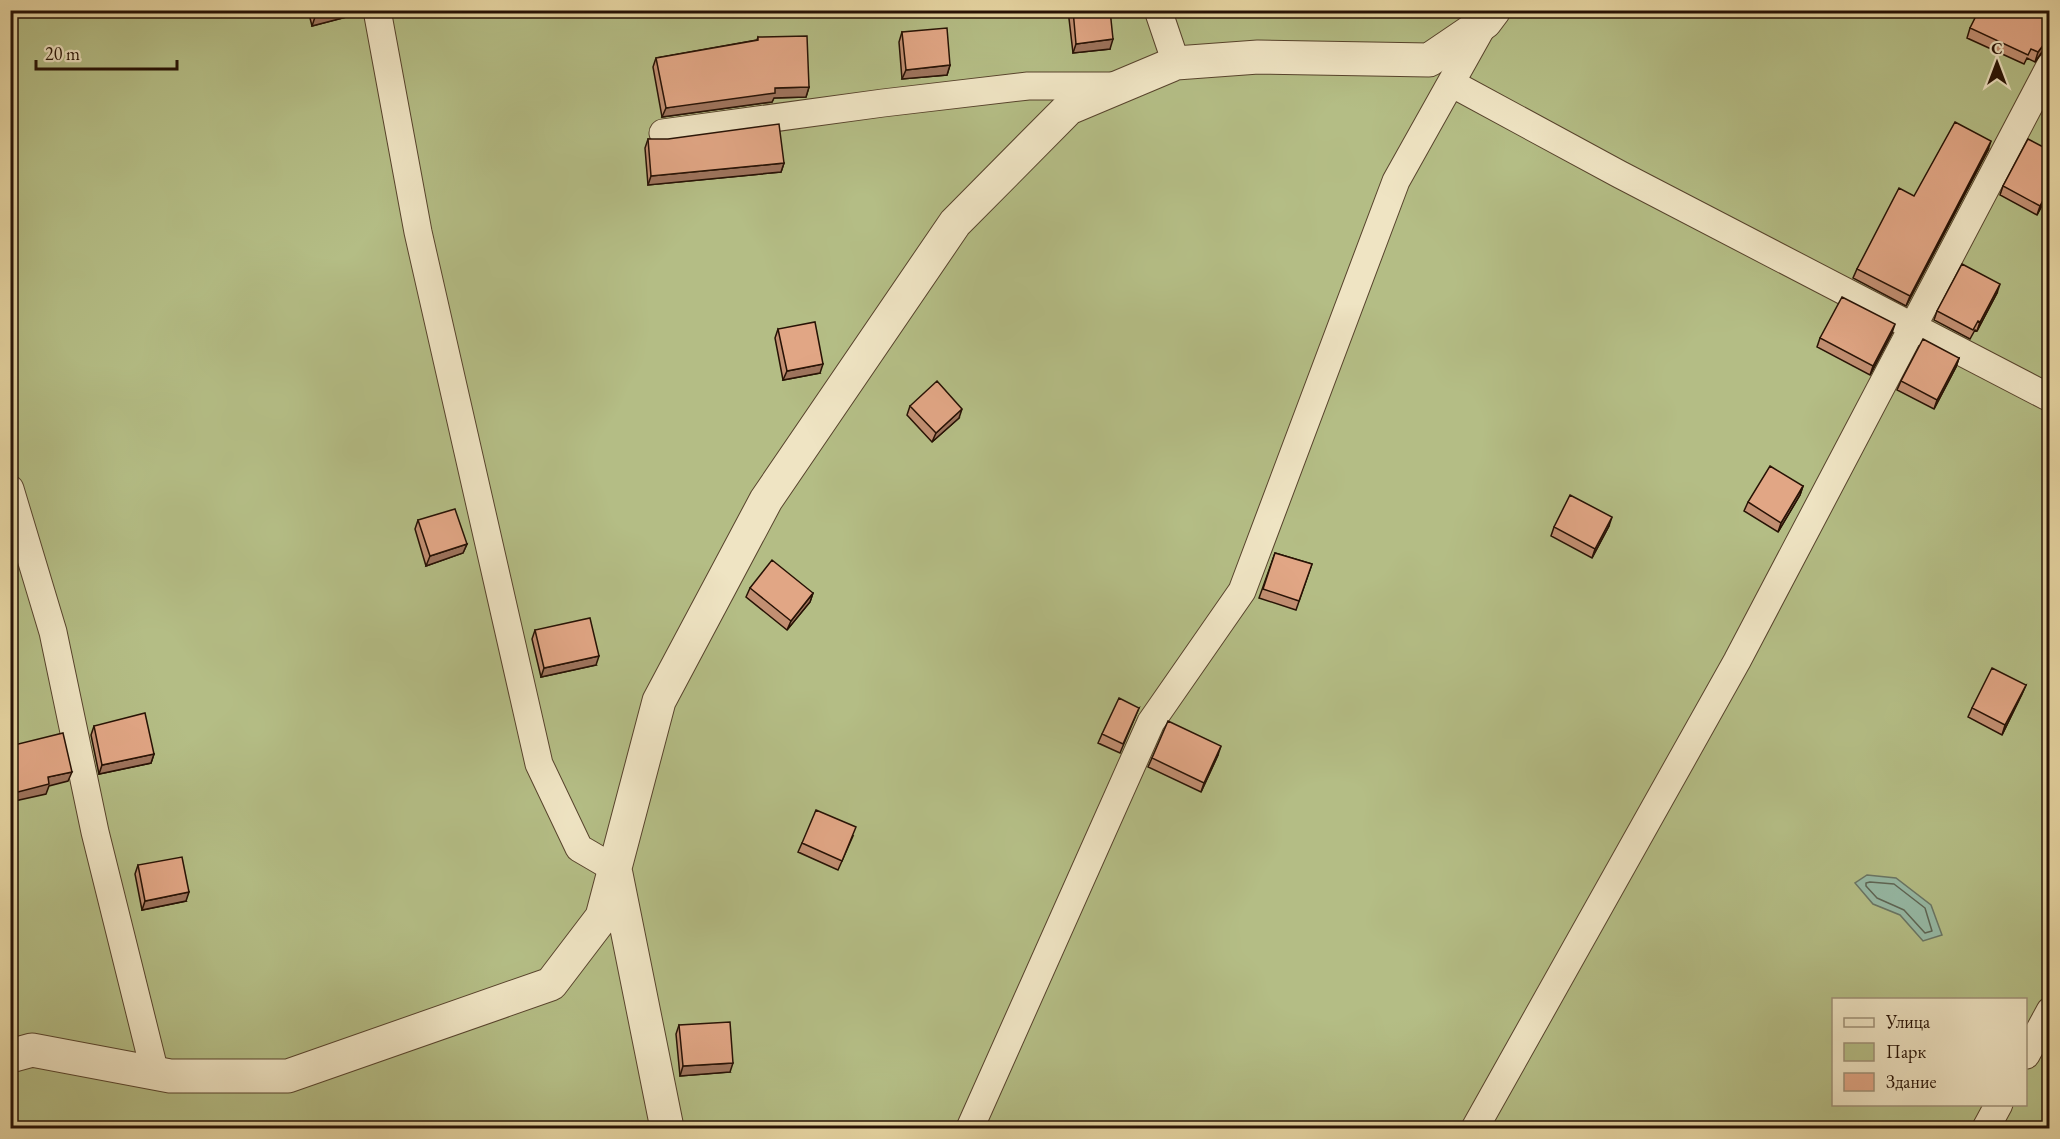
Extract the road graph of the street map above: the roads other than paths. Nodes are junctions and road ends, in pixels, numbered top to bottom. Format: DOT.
graph roads {
  1 [pos="377,10"];
  2 [pos="1158,10"];
  3 [pos="1490,16"];
  4 [pos="1176,63"];
  5 [pos="2049,66"];
  6 [pos="1451,83"];
  7 [pos="1120,86"];
  8 [pos="663,134"];
  9 [pos="1912,328"];
  10 [pos="2049,398"];
  11 [pos="10,489"];
  12 [pos="615,869"];
  13 [pos="2049,1011"];
  14 [pos="2027,1051"];
  15 [pos="10,1056"];
  16 [pos="155,1073"];
  17 [pos="1998,1106"];
  18 [pos="668,1128"];
  19 [pos="970,1128"];
  20 [pos="1475,1128"];
  21 [pos="1986,1128"];
  1 -- 12 [label="lane"];
  2 -- 4 [label="lane"];
  3 -- 4 [label="street"];
  3 -- 6 [label="lane"];
  4 -- 7 [label="street"];
  5 -- 9 [label="lane"];
  6 -- 9 [label="lane"];
  6 -- 19 [label="lane"];
  7 -- 8 [label="lane"];
  7 -- 12 [label="street"];
  9 -- 10 [label="lane"];
  9 -- 20 [label="lane"];
  11 -- 16 [label="lane"];
  12 -- 16 [label="street"];
  12 -- 18 [label="street"];
  13 -- 14 [label="lane"];
  15 -- 16 [label="street"];
  17 -- 21 [label="lane"];
}
